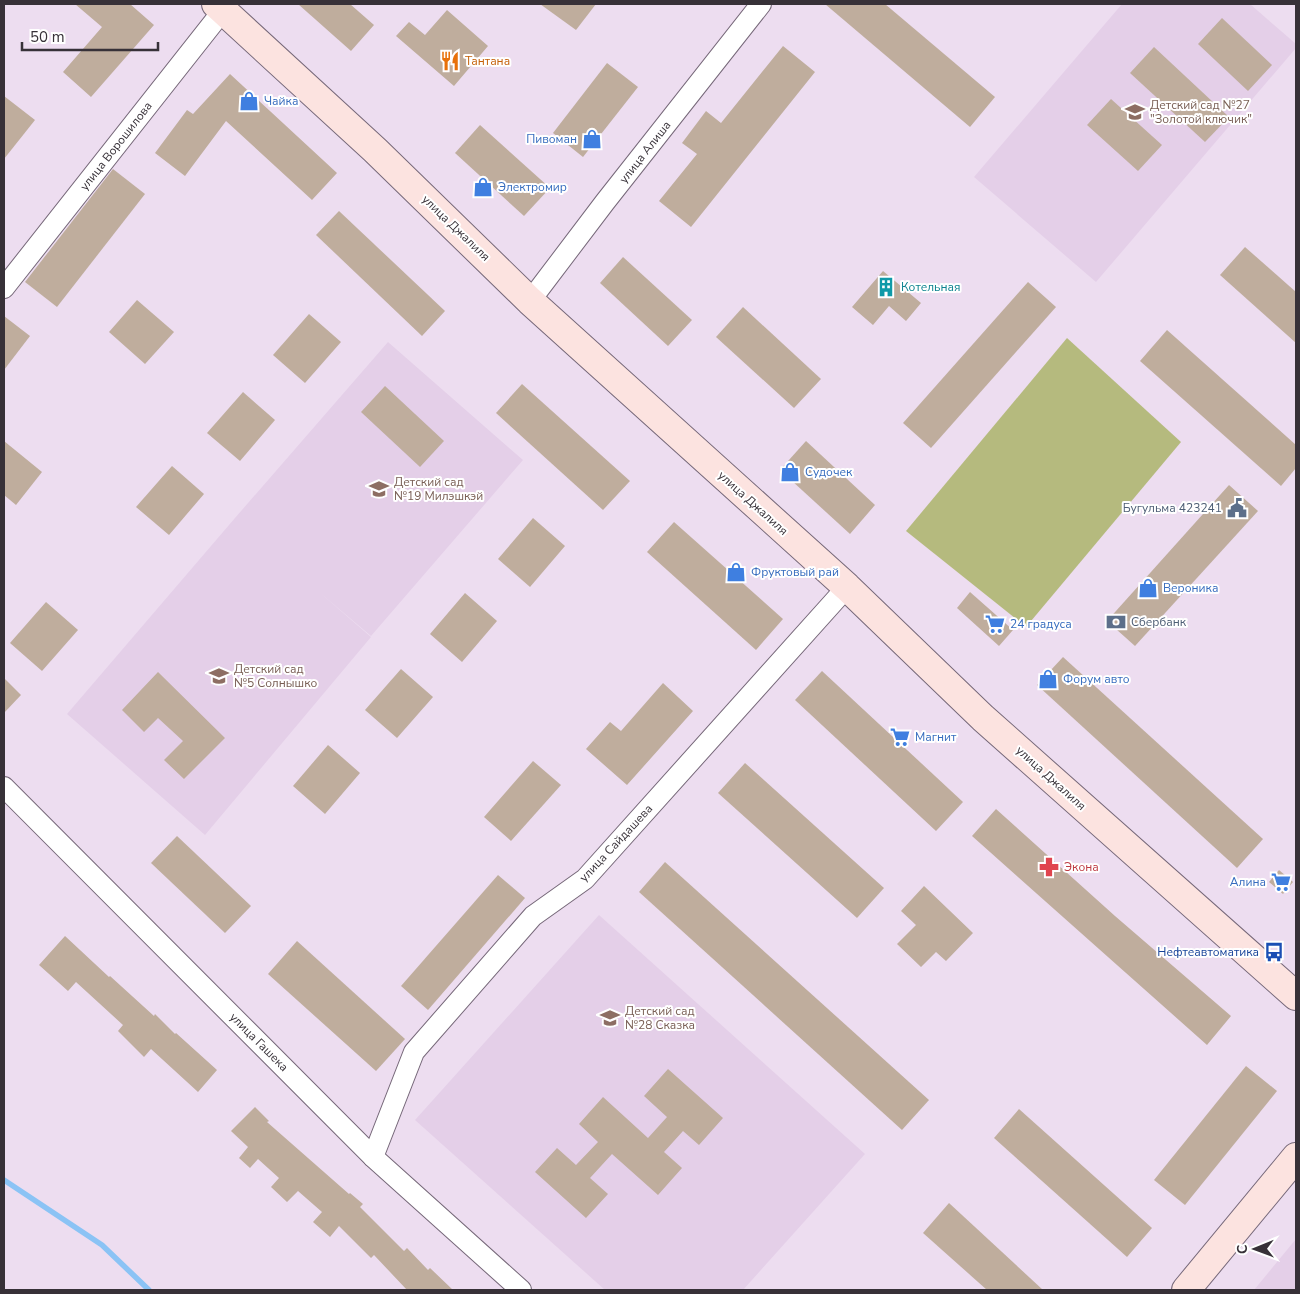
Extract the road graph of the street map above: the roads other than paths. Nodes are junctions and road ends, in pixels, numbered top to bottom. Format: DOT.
graph roads {
  1 [pos="761,4"];
  2 [pos="222,6"];
  3 [pos="4,288"];
  4 [pos="530,301"];
  5 [pos="847,587"];
  6 [pos="4,787"];
  7 [pos="1296,996"];
  8 [pos="374,1157"];
  9 [pos="1296,1157"];
  10 [pos="521,1290"];
  11 [pos="1186,1290"];
  1 -- 4 [label="street, улица Алиша"];
  2 -- 3 [label="street, улица Ворошилова"];
  2 -- 4 [label="main road, улица Джалиля"];
  4 -- 5 [label="main road, улица Джалиля"];
  5 -- 7 [label="main road, улица Джалиля"];
  5 -- 8 [label="street, улица Сайдашева"];
  6 -- 8 [label="street, улица Гашека"];
  8 -- 10 [label="street, улица Гашека"];
  9 -- 11 [label="main road"];
}
